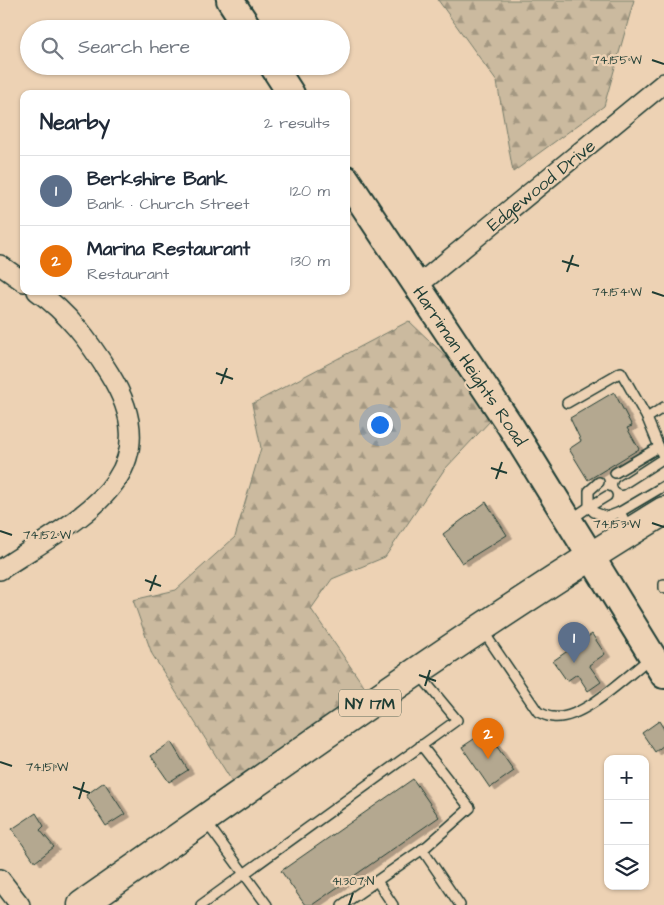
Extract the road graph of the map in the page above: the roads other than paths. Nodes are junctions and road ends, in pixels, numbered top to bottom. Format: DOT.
graph roads {
  1 [pos="230,0"];
  2 [pos="243,20"];
  3 [pos="279,75"];
  4 [pos="664,83"];
  5 [pos="288,90"];
  6 [pos="350,185"];
  7 [pos="0,265"];
  8 [pos="20,279"];
  9 [pos="417,286"];
  10 [pos="42,295"];
  11 [pos="567,404"];
  12 [pos="664,407"];
  13 [pos="647,418"];
  14 [pos="659,446"];
  15 [pos="664,459"];
  16 [pos="615,473"];
  17 [pos="599,482"];
  18 [pos="622,485"];
  19 [pos="664,486"];
  20 [pos="607,496"];
  21 [pos="664,511"];
  22 [pos="579,514"];
  23 [pos="625,522"];
  24 [pos="591,556"];
  25 [pos="0,570"];
  26 [pos="664,584"];
  27 [pos="664,588"];
  28 [pos="481,628"];
  29 [pos="661,668"];
  30 [pos="416,671"];
  31 [pos="421,745"];
  32 [pos="204,820"];
  33 [pos="422,849"];
  34 [pos="244,874"];
  35 [pos="0,880"];
  36 [pos="377,881"];
  37 [pos="20,905"];
  38 [pos="82,905"];
  39 [pos="201,905"];
  40 [pos="267,905"];
  41 [pos="342,905"];
  42 [pos="393,905"];
  43 [pos="460,905"];
  1 -- 2 [label="street"];
  3 -- 5 [label="street"];
  4 -- 9 [label="street, Edgewood Drive"];
  6 -- 9 [label="street, Harriman Heights Road"];
  7 -- 8 [label="street"];
  9 -- 22 [label="street, Harriman Heights Road"];
  10 -- 25 [label="street"];
  11 -- 13 [label="lane"];
  12 -- 13 [label="lane"];
  13 -- 14 [label="lane"];
  14 -- 15 [label="lane"];
  14 -- 16 [label="lane"];
  15 -- 18 [label="lane"];
  17 -- 22 [label="lane"];
  19 -- 23 [label="lane"];
  20 -- 22 [label="lane"];
  21 -- 23 [label="main road, NY 17M"];
  22 -- 23 [label="lane"];
  22 -- 24 [label="street, Harriman Heights Road"];
  23 -- 24 [label="main road, NY 17M"];
  24 -- 28 [label="main road, NY 17M"];
  24 -- 29 [label="street, Harriman Heights Road"];
  26 -- 27 [label="lane"];
  28 -- 29 [label="lane"];
  28 -- 30 [label="main road, NY 17M"];
  30 -- 31 [label="lane"];
  30 -- 32 [label="main road, NY 17M"];
  31 -- 33 [label="lane"];
  31 -- 34 [label="lane"];
  32 -- 34 [label="lane"];
  32 -- 38 [label="main road, NY 17M"];
  33 -- 36 [label="lane"];
  33 -- 43 [label="lane"];
  34 -- 39 [label="lane"];
  34 -- 40 [label="lane"];
  35 -- 37 [label="street"];
  36 -- 41 [label="lane"];
  36 -- 42 [label="lane"];
}
